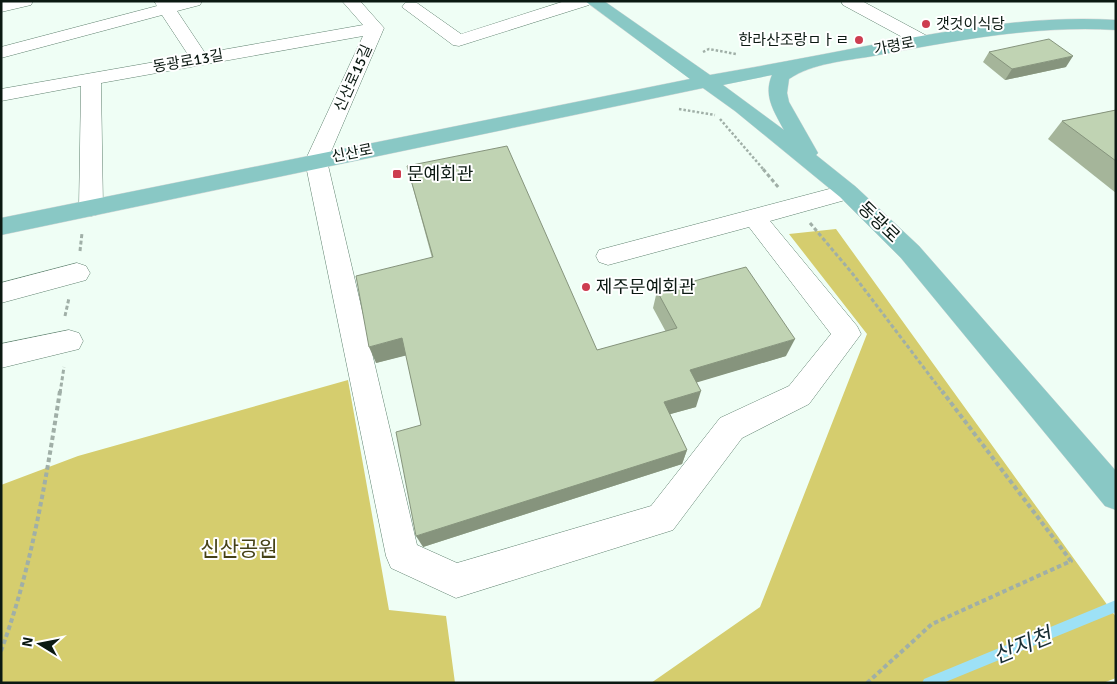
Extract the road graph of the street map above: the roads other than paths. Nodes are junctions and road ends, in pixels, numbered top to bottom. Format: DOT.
graph roads {
  1 [pos="25,1"];
  2 [pos="194,1"];
  3 [pos="350,1"];
  4 [pos="428,1"];
  5 [pos="583,1"];
  6 [pos="593,1"];
  7 [pos="849,1"];
  8 [pos="165,5"];
  9 [pos="1,7"];
  10 [pos="411,7"];
  11 [pos="381,19"];
  12 [pos="1116,25"];
  13 [pos="923,41"];
  14 [pos="1,53"];
  15 [pos="200,60"];
  16 [pos="821,60"];
  17 [pos="90,79"];
  18 [pos="704,82"];
  19 [pos="1,94"];
  20 [pos="316,161"];
  21 [pos="813,164"];
  22 [pos="848,192"];
  23 [pos="90,208"];
  24 [pos="754,217"];
  25 [pos="1,227"];
  26 [pos="608,256"];
  27 [pos="77,273"];
  28 [pos="1,293"];
  29 [pos="69,341"];
  30 [pos="1,356"];
  31 [pos="1116,495"];
  1 -- 9 [label="street"];
  2 -- 8 [label="street"];
  3 -- 11 [label="street, 신산로15길"];
  4 -- 10 [label="street, 동광로13길"];
  5 -- 10 [label="street"];
  6 -- 18 [label="main road, 동광로"];
  7 -- 13 [label="street"];
  8 -- 14 [label="street"];
  8 -- 15 [label="street"];
  10 -- 11 [label="street, 동광로13길"];
  11 -- 15 [label="street, 동광로13길"];
  11 -- 20 [label="street, 신산로15길"];
  12 -- 13 [label="main road, 가령로"];
  13 -- 16 [label="main road, 가령로"];
  15 -- 17 [label="street, 동광로13길"];
  16 -- 18 [label="main road, 가령로"];
  16 -- 21 [label="main road"];
  17 -- 19 [label="street, 동광로13길"];
  17 -- 23 [label="street"];
  18 -- 20 [label="main road, 신산로"];
  18 -- 21 [label="main road, 동광로"];
  20 -- 23 [label="main road, 신산로"];
  20 -- 24 [label="street"];
  21 -- 22 [label="main road, 동광로"];
  22 -- 24 [label="street"];
  22 -- 31 [label="main road, 동광로"];
  23 -- 25 [label="main road, 신산로"];
  24 -- 26 [label="street"];
  27 -- 28 [label="street"];
  29 -- 30 [label="street"];
}
